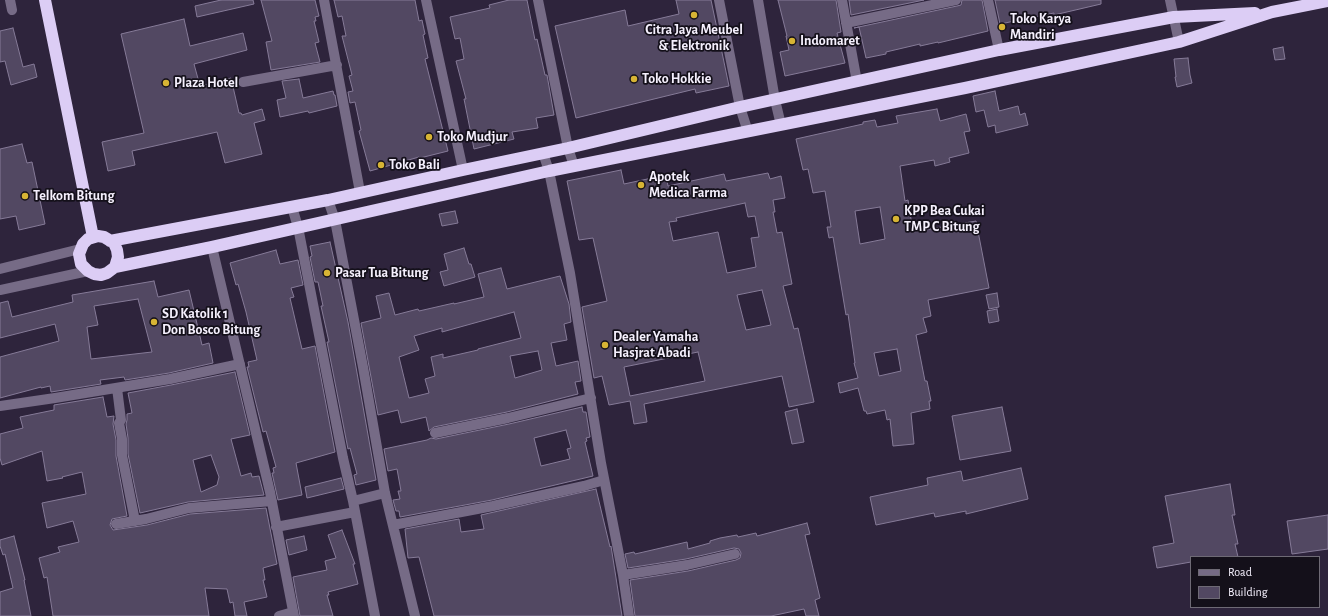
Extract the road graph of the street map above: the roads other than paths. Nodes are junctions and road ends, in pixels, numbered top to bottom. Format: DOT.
graph roads {
  1 [pos="10,0"];
  2 [pos="45,0"];
  3 [pos="324,0"];
  4 [pos="426,0"];
  5 [pos="538,0"];
  6 [pos="719,0"];
  7 [pos="758,0"];
  8 [pos="842,0"];
  9 [pos="956,0"];
  10 [pos="988,0"];
  11 [pos="1170,0"];
  12 [pos="1328,1"];
  13 [pos="12,10"];
  14 [pos="1272,12"];
  15 [pos="1174,17"];
  16 [pos="846,23"];
  17 [pos="1179,42"];
  18 [pos="999,50"];
  19 [pos="337,65"];
  20 [pos="243,82"];
  21 [pos="857,82"];
  22 [pos="775,100"];
  23 [pos="740,107"];
  24 [pos="781,125"];
  25 [pos="748,132"];
  26 [pos="568,148"];
  27 [pos="543,153"];
  28 [pos="574,166"];
  29 [pos="463,170"];
  30 [pos="549,171"];
  31 [pos="360,192"];
  32 [pos="328,200"];
  33 [pos="292,207"];
  34 [pos="335,220"];
  35 [pos="298,227"];
  36 [pos="93,237"];
  37 [pos="110,242"];
  38 [pos="212,247"];
  39 [pos="80,249"];
  40 [pos="115,267"];
  41 [pos="0,268"];
  42 [pos="88,272"];
  43 [pos="0,290"];
  44 [pos="240,364"];
  45 [pos="117,388"];
  46 [pos="591,398"];
  47 [pos="0,406"];
  48 [pos="435,433"];
  49 [pos="604,480"];
  50 [pos="385,493"];
  51 [pos="272,501"];
  52 [pos="353,501"];
  53 [pos="355,512"];
  54 [pos="135,521"];
  55 [pos="116,524"];
  56 [pos="393,525"];
  57 [pos="276,527"];
  58 [pos="735,554"];
  59 [pos="623,575"];
  60 [pos="294,614"];
  61 [pos="279,616"];
  62 [pos="375,616"];
  63 [pos="415,616"];
  64 [pos="629,616"];
  1 -- 13 [label="street"];
  2 -- 36 [label="highway"];
  3 -- 19 [label="street"];
  4 -- 29 [label="street"];
  5 -- 26 [label="street"];
  6 -- 23 [label="street"];
  7 -- 22 [label="street"];
  8 -- 16 [label="street"];
  9 -- 16 [label="street"];
  10 -- 18 [label="street"];
  11 -- 15 [label="street"];
  12 -- 14 [label="highway"];
  14 -- 15 [label="highway"];
  14 -- 17 [label="highway"];
  15 -- 17 [label="street"];
  15 -- 18 [label="highway"];
  16 -- 21 [label="street"];
  17 -- 24 [label="highway"];
  18 -- 21 [label="highway"];
  19 -- 20 [label="street"];
  19 -- 31 [label="street"];
  21 -- 22 [label="highway"];
  22 -- 23 [label="highway"];
  22 -- 24 [label="street"];
  23 -- 25 [label="street"];
  23 -- 26 [label="highway"];
  24 -- 25 [label="highway"];
  25 -- 28 [label="highway"];
  26 -- 27 [label="highway"];
  26 -- 28 [label="street"];
  27 -- 29 [label="highway"];
  27 -- 30 [label="street"];
  28 -- 30 [label="highway"];
  29 -- 31 [label="highway"];
  30 -- 34 [label="highway"];
  30 -- 46 [label="street"];
  31 -- 32 [label="highway"];
  32 -- 33 [label="highway"];
  32 -- 34 [label="street"];
  33 -- 35 [label="street"];
  33 -- 37 [label="highway"];
  34 -- 35 [label="highway"];
  34 -- 50 [label="street"];
  35 -- 38 [label="highway"];
  35 -- 52 [label="street"];
  36 -- 37 [label="highway"];
  36 -- 39 [label="highway"];
  37 -- 40 [label="highway"];
  38 -- 40 [label="highway"];
  38 -- 44 [label="street"];
  39 -- 41 [label="street"];
  39 -- 42 [label="highway"];
  40 -- 42 [label="highway"];
  42 -- 43 [label="street"];
  44 -- 45 [label="street"];
  44 -- 51 [label="street"];
  45 -- 47 [label="street"];
  45 -- 54 [label="street"];
  46 -- 48 [label="street"];
  46 -- 49 [label="street"];
  49 -- 56 [label="street"];
  49 -- 59 [label="street"];
  50 -- 52 [label="street"];
  50 -- 56 [label="street"];
  51 -- 54 [label="street"];
  51 -- 57 [label="street"];
  52 -- 53 [label="street"];
  53 -- 57 [label="street"];
  53 -- 62 [label="street"];
  54 -- 55 [label="street"];
  56 -- 63 [label="street"];
  57 -- 60 [label="street"];
  58 -- 59 [label="street"];
  59 -- 64 [label="street"];
  60 -- 61 [label="street"];
}
